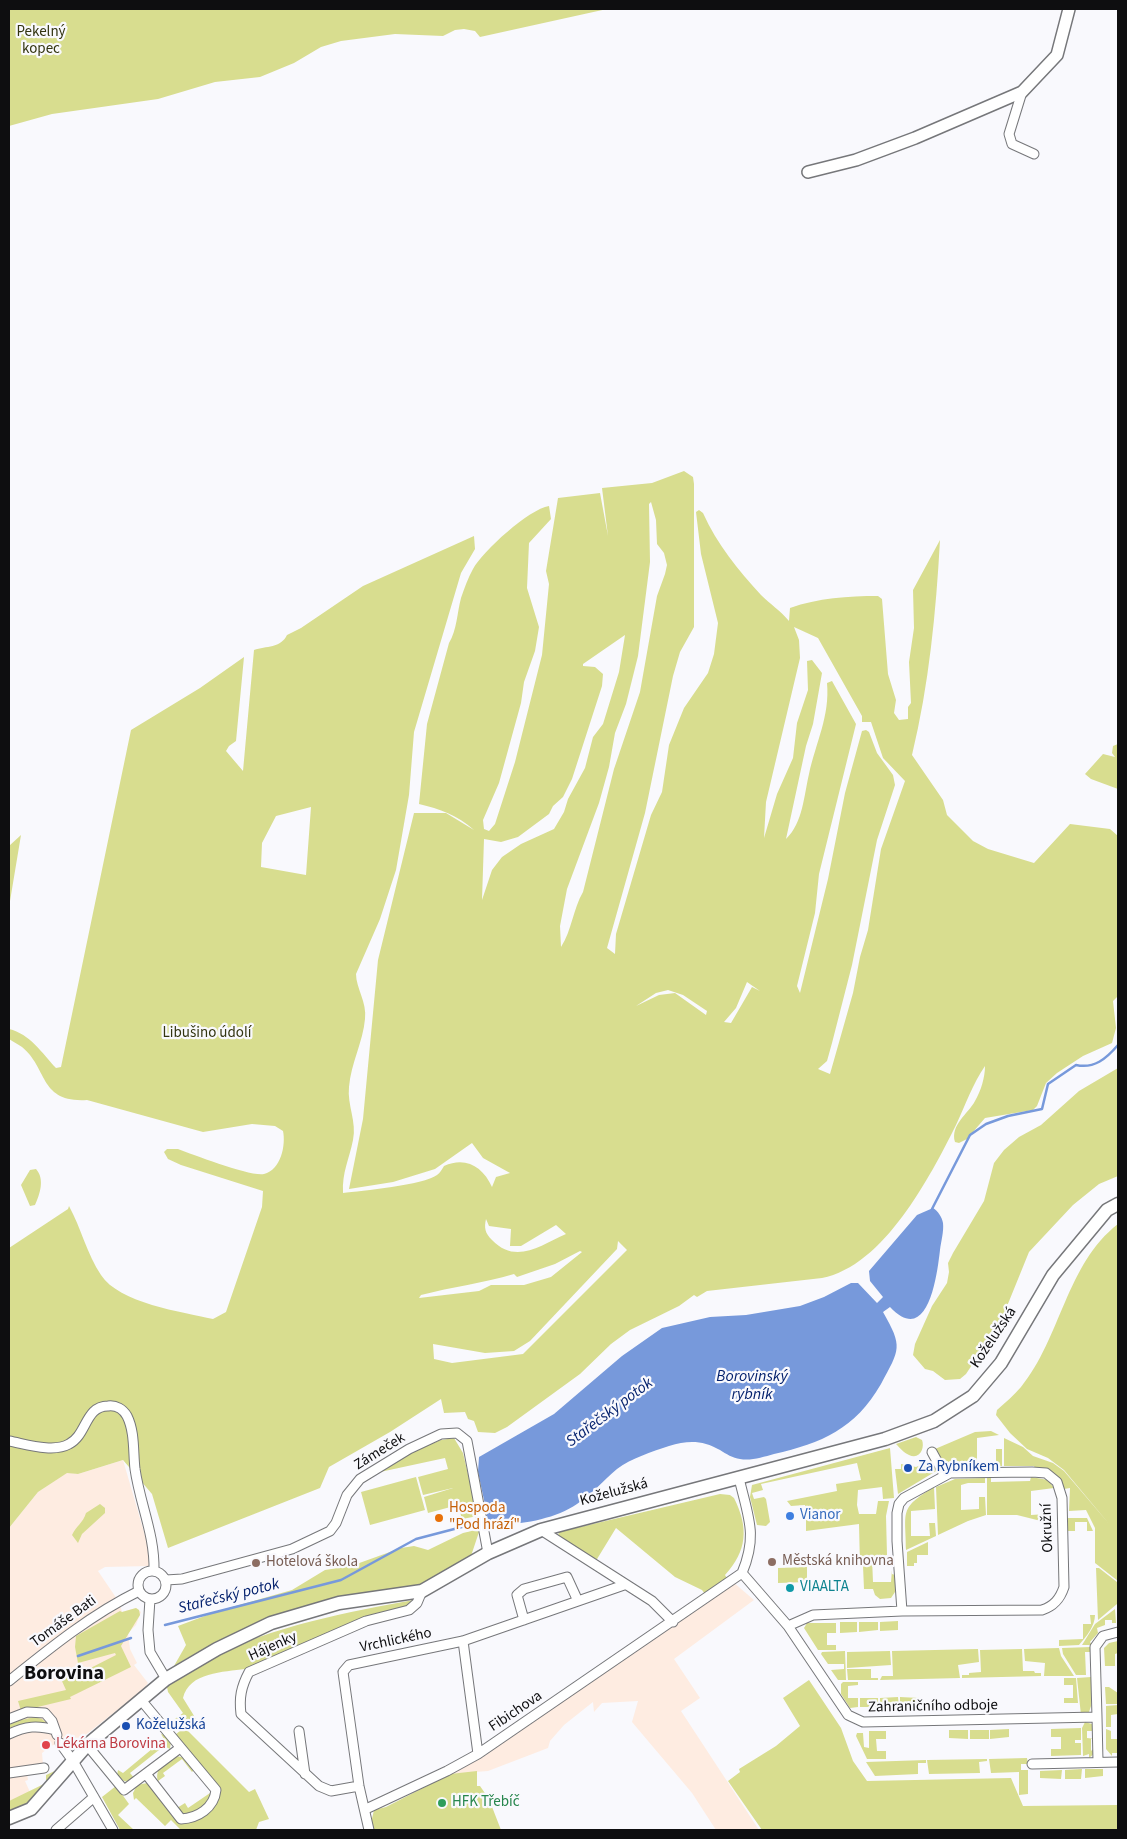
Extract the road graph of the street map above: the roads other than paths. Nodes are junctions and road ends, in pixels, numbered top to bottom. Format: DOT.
graph roads {
  1 [pos="1069,9"];
  2 [pos="1022,92"];
  3 [pos="1034,154"];
  4 [pos="808,172"];
  5 [pos="1118,1204"];
  6 [pos="9,1441"];
  7 [pos="932,1452"];
  8 [pos="944,1474"];
  9 [pos="739,1478"];
  10 [pos="541,1530"];
  11 [pos="488,1553"];
  12 [pos="154,1571"];
  13 [pos="742,1574"];
  14 [pos="166,1580"];
  15 [pos="624,1585"];
  16 [pos="140,1591"];
  17 [pos="422,1591"];
  18 [pos="150,1599"];
  19 [pos="578,1601"];
  20 [pos="902,1611"];
  21 [pos="524,1620"];
  22 [pos="673,1622"];
  23 [pos="788,1626"];
  24 [pos="1118,1632"];
  25 [pos="462,1640"];
  26 [pos="166,1678"];
  27 [pos="9,1681"];
  28 [pos="141,1700"];
  29 [pos="1097,1716"];
  30 [pos="9,1719"];
  31 [pos="299,1731"];
  32 [pos="9,1734"];
  33 [pos="57,1736"];
  34 [pos="87,1745"];
  35 [pos="180,1748"];
  36 [pos="478,1754"];
  37 [pos="73,1761"];
  38 [pos="1098,1762"];
  39 [pos="1118,1762"];
  40 [pos="1032,1764"];
  41 [pos="44,1768"];
  42 [pos="9,1773"];
  43 [pos="146,1774"];
  44 [pos="305,1774"];
  45 [pos="359,1786"];
  46 [pos="94,1797"];
  47 [pos="366,1809"];
  48 [pos="9,1818"];
  49 [pos="56,1830"];
  50 [pos="113,1830"];
  51 [pos="369,1830"];
  1 -- 2 [label="street"];
  2 -- 3 [label="street"];
  2 -- 4 [label="street"];
  5 -- 9 [label="main road, Koželužská"];
  6 -- 12 [label="street"];
  7 -- 8 [label="street"];
  8 -- 20 [label="street, Okružní"];
  8 -- 20 [label="street, Okružní"];
  9 -- 10 [label="main road, Koželužská"];
  9 -- 13 [label="street"];
  10 -- 11 [label="main road, Koželužská"];
  10 -- 15 [label="street"];
  11 -- 14 [label="street, Zámeček"];
  11 -- 17 [label="main road, Koželužská"];
  12 -- 14 [label="street"];
  12 -- 16 [label="street"];
  13 -- 22 [label="street, Fibichova"];
  13 -- 23 [label="street"];
  14 -- 18 [label="street"];
  15 -- 19 [label="street, Vrchlického"];
  15 -- 22 [label="street"];
  16 -- 18 [label="street"];
  16 -- 27 [label="street, Tomáše Bati"];
  17 -- 26 [label="main road, Koželužská"];
  17 -- 44 [label="street, Hájenky"];
  18 -- 26 [label="street"];
  19 -- 21 [label="street, Vrchlického"];
  19 -- 21 [label="street"];
  20 -- 23 [label="street, Okružní"];
  21 -- 25 [label="street, Vrchlického"];
  22 -- 36 [label="street, Fibichova"];
  23 -- 29 [label="street, Zahraničního odboje"];
  24 -- 29 [label="street"];
  25 -- 36 [label="street"];
  25 -- 45 [label="street, Vrchlického"];
  26 -- 28 [label="main road, Koželužská"];
  28 -- 34 [label="main road, Koželužská"];
  28 -- 35 [label="street"];
  29 -- 38 [label="street"];
  30 -- 33 [label="street"];
  31 -- 44 [label="street"];
  32 -- 33 [label="street"];
  33 -- 37 [label="street"];
  34 -- 37 [label="main road, Koželužská"];
  34 -- 43 [label="street"];
  35 -- 43 [label="street"];
  35 -- 43 [label="street"];
  36 -- 47 [label="street, Fibichova"];
  37 -- 46 [label="street"];
  37 -- 48 [label="main road, Koželužská"];
  38 -- 39 [label="street"];
  38 -- 40 [label="street"];
  41 -- 42 [label="street"];
  44 -- 45 [label="street, Hájenky"];
  45 -- 47 [label="street, Vrchlického"];
  46 -- 49 [label="street"];
  46 -- 50 [label="street"];
  47 -- 51 [label="street, Vrchlického"];
}
